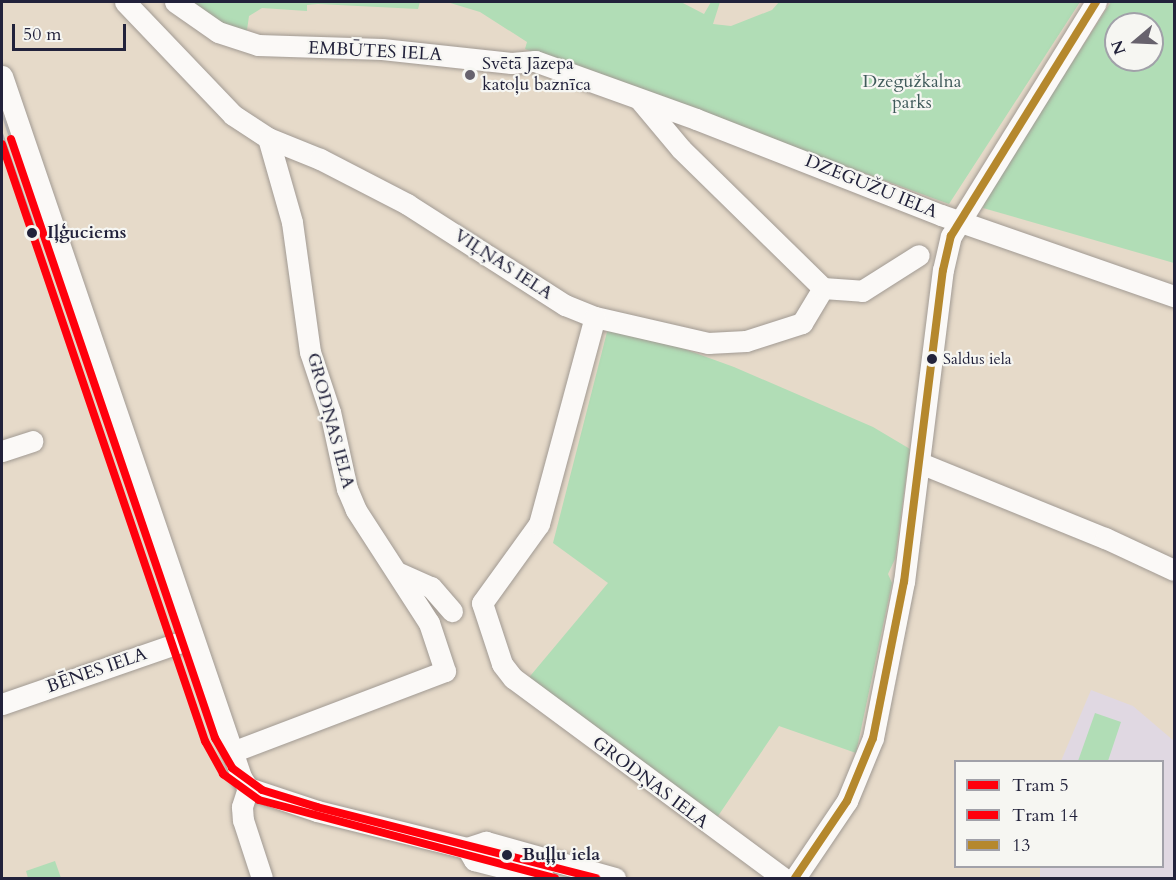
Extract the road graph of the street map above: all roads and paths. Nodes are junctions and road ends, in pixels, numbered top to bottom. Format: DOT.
graph roads {
  1 [pos="125,2"];
  2 [pos="175,2"];
  3 [pos="1096,2"];
  4 [pos="2,76"];
  5 [pos="638,97"];
  6 [pos="268,138"];
  7 [pos="959,222"];
  8 [pos="919,255"];
  9 [pos="823,288"];
  10 [pos="1174,296"];
  11 [pos="595,317"];
  12 [pos="32,441"];
  13 [pos="2,451"];
  14 [pos="920,463"];
  15 [pos="1174,570"];
  16 [pos="399,573"];
  17 [pos="482,603"];
  18 [pos="452,611"];
  19 [pos="429,622"];
  20 [pos="193,638"];
  21 [pos="2,704"];
  22 [pos="232,752"];
  23 [pos="248,788"];
  24 [pos="467,848"];
  25 [pos="262,879"];
  26 [pos="544,879"];
  27 [pos="615,879"];
  28 [pos="783,879"];
  29 [pos="795,879"];
  1 -- 6 [label="street, VIĻŅAS IELA"];
  2 -- 5 [label="street, EMBŪTES IELA"];
  3 -- 7 [label="street"];
  4 -- 20 [label="street"];
  5 -- 7 [label="street, DZEGUŽU IELA"];
  5 -- 9 [label="street"];
  6 -- 11 [label="street, VIĻŅAS IELA"];
  6 -- 16 [label="street, GRODŅAS IELA"];
  7 -- 10 [label="street, DZEGUŽU IELA"];
  7 -- 14 [label="street"];
  8 -- 9 [label="street"];
  9 -- 11 [label="street, VIĻŅAS IELA"];
  11 -- 17 [label="street"];
  12 -- 13 [label="street"];
  14 -- 15 [label="street"];
  14 -- 29 [label="street"];
  16 -- 18 [label="street"];
  16 -- 19 [label="street, GRODŅAS IELA"];
  17 -- 18 [label="street"];
  17 -- 28 [label="street, GRODŅAS IELA"];
  18 -- 19 [label="street"];
  19 -- 22 [label="street, GRODŅAS IELA"];
  20 -- 21 [label="street, BĒNES IELA"];
  20 -- 22 [label="street"];
  22 -- 23 [label="street"];
  23 -- 24 [label="street"];
  23 -- 25 [label="street"];
  24 -- 26 [label="street"];
  24 -- 27 [label="street"];
}
